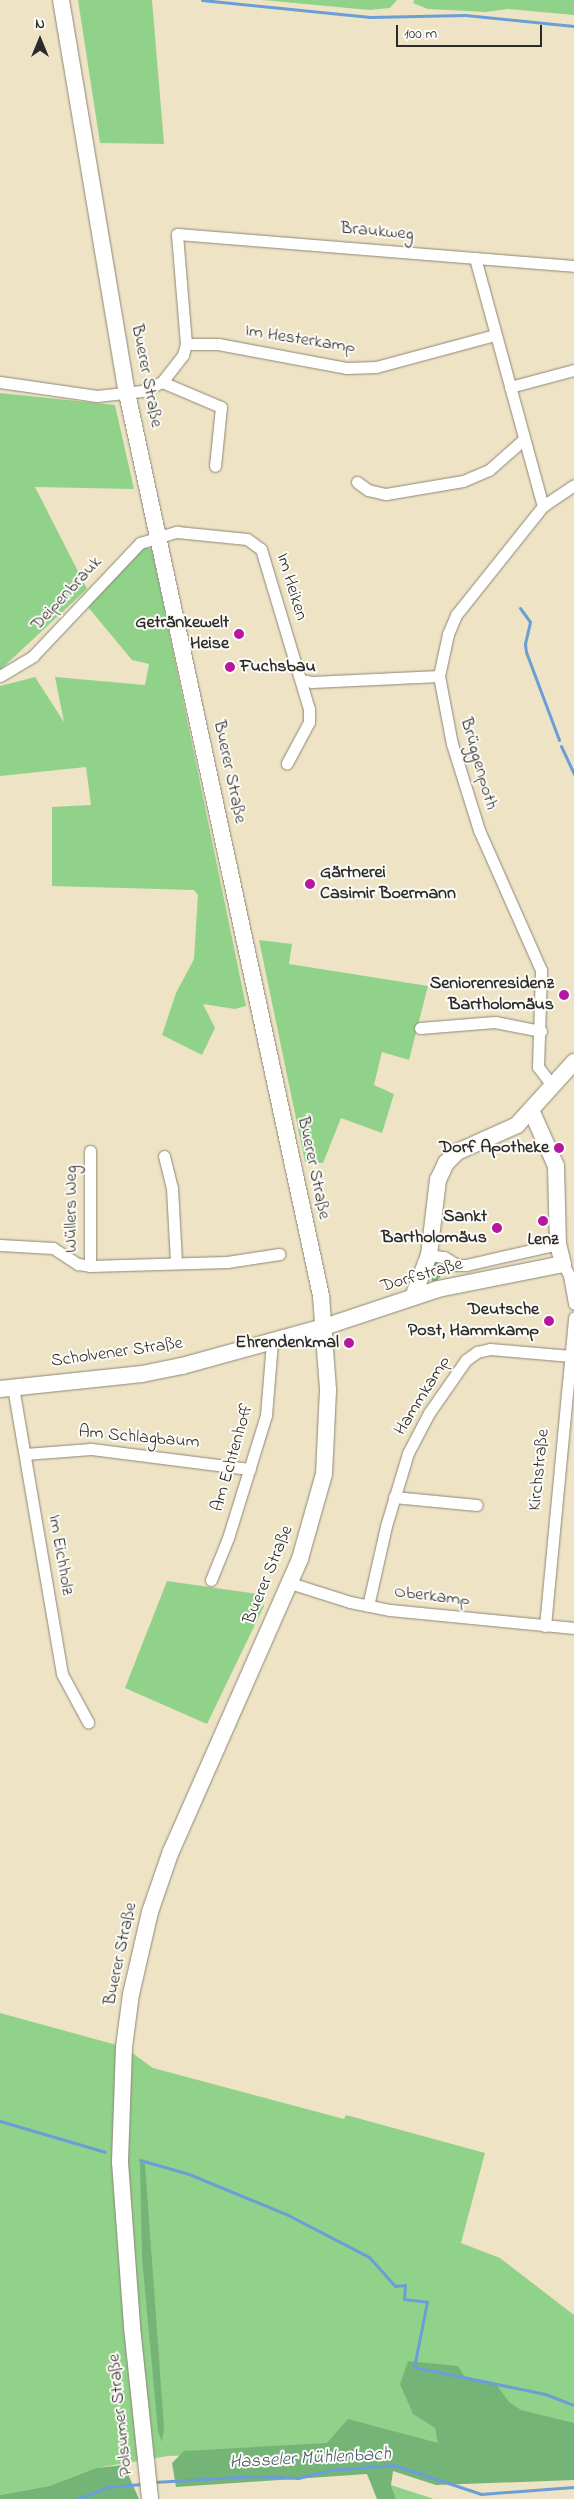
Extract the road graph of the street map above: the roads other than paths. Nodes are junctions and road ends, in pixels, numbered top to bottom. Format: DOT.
graph roads {
  1 [pos="61,0"];
  2 [pos="475,258"];
  3 [pos="574,266"];
  4 [pos="495,335"];
  5 [pos="186,344"];
  6 [pos="574,370"];
  7 [pos="0,382"];
  8 [pos="162,382"];
  9 [pos="510,387"];
  10 [pos="127,393"];
  11 [pos="524,439"];
  12 [pos="214,466"];
  13 [pos="357,482"];
  14 [pos="574,485"];
  15 [pos="543,506"];
  16 [pos="158,536"];
  17 [pos="0,676"];
  18 [pos="439,676"];
  19 [pos="301,680"];
  20 [pos="287,763"];
  21 [pos="420,1028"];
  22 [pos="541,1031"];
  23 [pos="574,1062"];
  24 [pos="551,1084"];
  25 [pos="532,1110"];
  26 [pos="90,1152"];
  27 [pos="164,1156"];
  28 [pos="558,1244"];
  29 [pos="0,1245"];
  30 [pos="280,1254"];
  31 [pos="429,1255"];
  32 [pos="176,1264"];
  33 [pos="563,1264"];
  34 [pos="90,1266"];
  35 [pos="413,1297"];
  36 [pos="574,1304"];
  37 [pos="574,1317"];
  38 [pos="324,1327"];
  39 [pos="272,1342"];
  40 [pos="571,1356"];
  41 [pos="7,1388"];
  42 [pos="24,1454"];
  43 [pos="250,1469"];
  44 [pos="394,1497"];
  45 [pos="477,1505"];
  46 [pos="211,1580"];
  47 [pos="290,1583"];
  48 [pos="368,1606"];
  49 [pos="545,1626"];
  50 [pos="574,1628"];
  51 [pos="88,1722"];
  52 [pos="132,2327"];
  53 [pos="150,2498"];
  1 -- 10 [label="main road, Buerer Straße"];
  2 -- 3 [label="street, Braukweg"];
  2 -- 4 [label="street"];
  2 -- 5 [label="street, Braukweg"];
  4 -- 5 [label="street, Im Hesterkamp"];
  4 -- 9 [label="street"];
  5 -- 8 [label="street"];
  6 -- 9 [label="street"];
  7 -- 10 [label="street"];
  8 -- 10 [label="street"];
  8 -- 12 [label="street"];
  9 -- 11 [label="street"];
  10 -- 16 [label="main road, Buerer Straße"];
  11 -- 13 [label="street"];
  11 -- 15 [label="street"];
  14 -- 15 [label="street, Brüggenpoth"];
  15 -- 18 [label="street, Brüggenpoth"];
  16 -- 17 [label="street, Deipenbrauk"];
  16 -- 19 [label="street, Im Heiken"];
  16 -- 38 [label="main road, Buerer Straße"];
  18 -- 19 [label="street"];
  18 -- 22 [label="street, Brüggenpoth"];
  19 -- 20 [label="street, Im Heiken"];
  21 -- 22 [label="street"];
  22 -- 24 [label="street, Brüggenpoth"];
  23 -- 24 [label="main road"];
  24 -- 25 [label="main road"];
  25 -- 28 [label="main road"];
  25 -- 31 [label="main road"];
  26 -- 34 [label="street, Wüllers Weg"];
  27 -- 32 [label="street"];
  28 -- 31 [label="street"];
  28 -- 33 [label="main road"];
  29 -- 34 [label="street, Wüllers Weg"];
  30 -- 32 [label="street, Wüllers Weg"];
  31 -- 35 [label="main road"];
  32 -- 34 [label="street, Wüllers Weg"];
  33 -- 35 [label="main road, Dorfstraße"];
  33 -- 36 [label="street"];
  35 -- 38 [label="main road, Dorfstraße"];
  37 -- 40 [label="street, Kirchstraße"];
  38 -- 39 [label="main road, Scholvener Straße"];
  38 -- 47 [label="main road, Buerer Straße"];
  39 -- 41 [label="main road, Scholvener Straße"];
  39 -- 43 [label="street, Am Echtenhoff"];
  40 -- 44 [label="street, Hammkamp"];
  40 -- 49 [label="street, Kirchstraße"];
  41 -- 42 [label="street, Im Eichholz"];
  42 -- 43 [label="street, Am Schlagbaum"];
  42 -- 51 [label="street, Im Eichholz"];
  43 -- 46 [label="street, Am Echtenhoff"];
  44 -- 45 [label="street"];
  44 -- 48 [label="street, Hammkamp"];
  47 -- 48 [label="street, Oberkamp"];
  47 -- 52 [label="main road, Buerer Straße"];
  48 -- 49 [label="street, Oberkamp"];
  49 -- 50 [label="street, Oberkamp"];
  52 -- 53 [label="main road, Polsumer Straße"];
}
